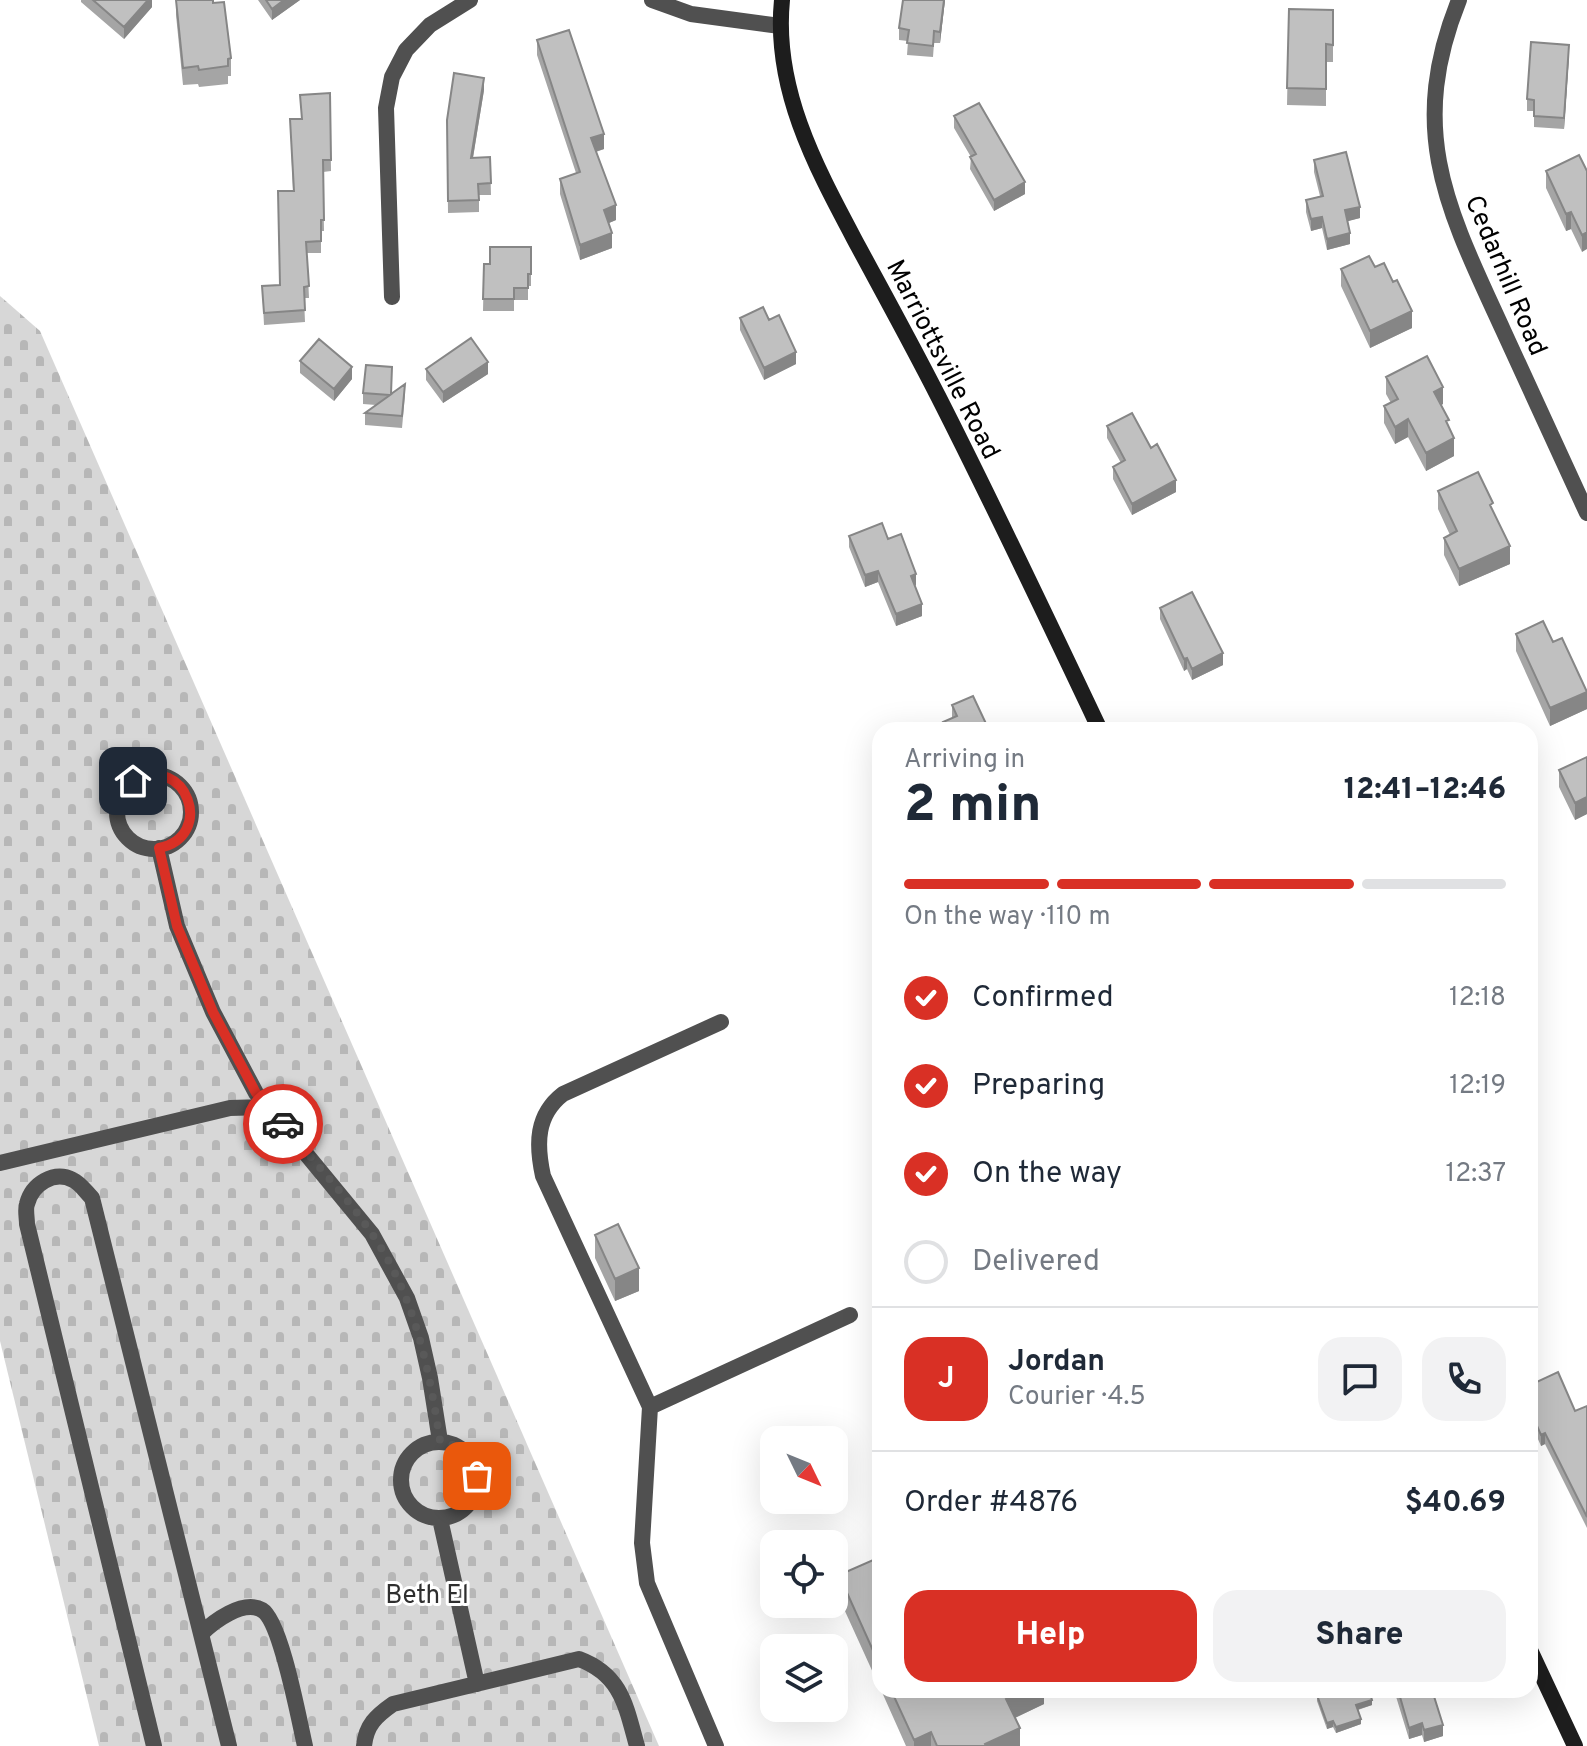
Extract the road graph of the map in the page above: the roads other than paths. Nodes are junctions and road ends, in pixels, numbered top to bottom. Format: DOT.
graph roads {
  1 [pos="470,0"];
  2 [pos="652,0"];
  3 [pos="782,0"];
  4 [pos="1459,0"];
  5 [pos="780,26"];
  6 [pos="392,297"];
  7 [pos="1587,513"];
  8 [pos="1096,722"];
  9 [pos="159,848"];
  10 [pos="721,1022"];
  11 [pos="269,1107"];
  12 [pos="49,1151"];
  13 [pos="0,1163"];
  14 [pos="54,1177"];
  15 [pos="850,1315"];
  16 [pos="650,1407"];
  17 [pos="440,1441"];
  18 [pos="440,1519"];
  19 [pos="201,1634"];
  20 [pos="1538,1667"];
  21 [pos="477,1684"];
  22 [pos="154,1746"];
  23 [pos="229,1746"];
  24 [pos="305,1746"];
  25 [pos="364,1746"];
  26 [pos="637,1746"];
  27 [pos="716,1746"];
  28 [pos="1575,1746"];
  1 -- 6 [label="street"];
  2 -- 5 [label="street"];
  3 -- 5 [label="main road, Marriottsville Road"];
  4 -- 7 [label="street, Cedarhill Road"];
  5 -- 8 [label="main road, Marriottsville Road"];
  9 -- 9 [label="street"];
  9 -- 11 [label="street"];
  10 -- 16 [label="street"];
  11 -- 12 [label="street"];
  11 -- 17 [label="street"];
  12 -- 13 [label="street"];
  12 -- 14 [label="street"];
  14 -- 19 [label="street"];
  14 -- 22 [label="street"];
  15 -- 16 [label="street"];
  16 -- 27 [label="street"];
  17 -- 18 [label="street"];
  17 -- 18 [label="street"];
  18 -- 21 [label="street"];
  19 -- 23 [label="street"];
  19 -- 24 [label="street"];
  20 -- 28 [label="main road"];
  21 -- 25 [label="street"];
  21 -- 26 [label="street"];
}
